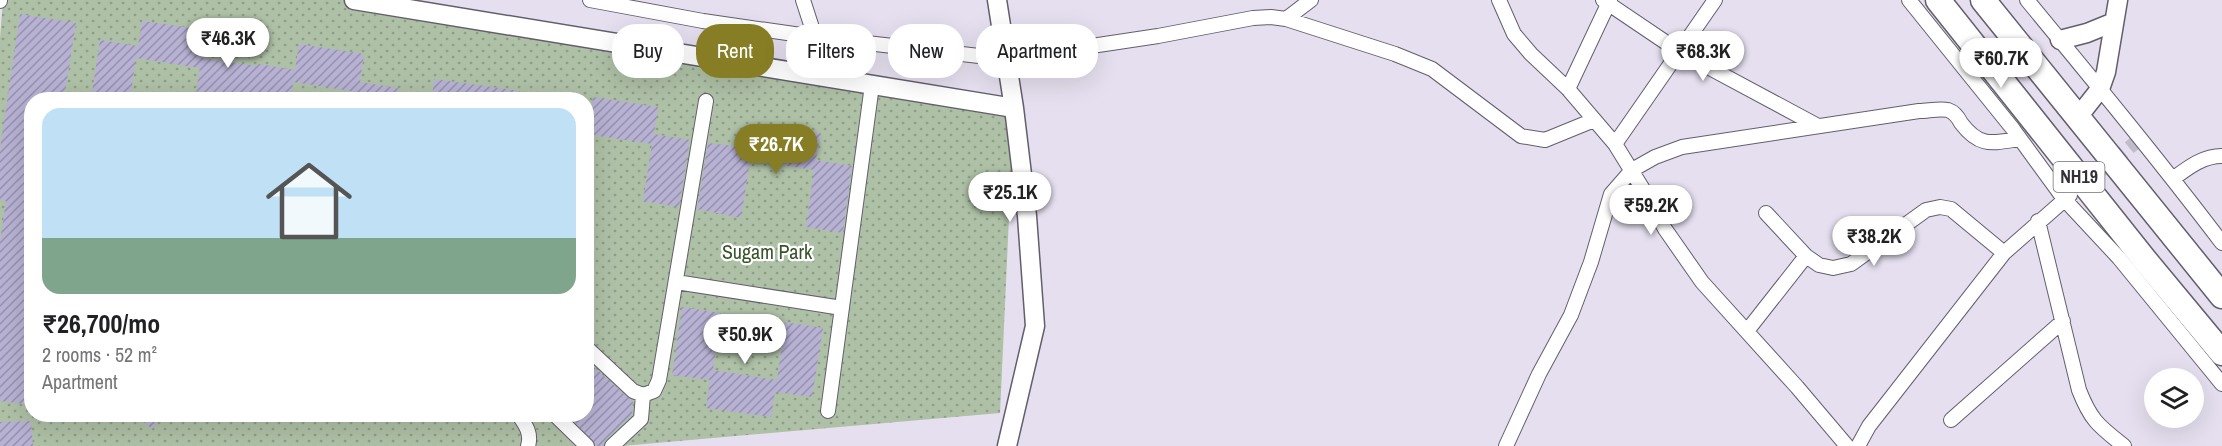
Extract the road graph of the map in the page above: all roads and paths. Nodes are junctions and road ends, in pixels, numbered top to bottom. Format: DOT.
graph roads {
  1 [pos="354,0"];
  2 [pos="590,0"];
  3 [pos="803,0"];
  4 [pos="997,0"];
  5 [pos="1311,0"];
  6 [pos="1499,0"];
  7 [pos="1715,0"];
  8 [pos="1910,0"];
  9 [pos="1938,0"];
  10 [pos="1983,0"];
  11 [pos="2027,0"];
  12 [pos="2118,0"];
  13 [pos="1607,1"];
  14 [pos="1286,19"];
  15 [pos="2114,22"];
  16 [pos="811,24"];
  17 [pos="1000,24"];
  18 [pos="786,34"];
  19 [pos="2060,40"];
  20 [pos="876,45"];
  21 [pos="1098,45"];
  22 [pos="1680,52"];
  23 [pos="976,56"];
  24 [pos="1008,78"];
  25 [pos="872,85"];
  26 [pos="1568,89"];
  27 [pos="2100,89"];
  28 [pos="706,101"];
  29 [pos="1014,108"];
  30 [pos="2078,117"];
  31 [pos="1594,120"];
  32 [pos="1818,126"];
  33 [pos="2020,140"];
  34 [pos="1615,144"];
  35 [pos="2222,156"];
  36 [pos="1632,170"];
  37 [pos="2174,178"];
  38 [pos="2067,197"];
  39 [pos="1766,213"];
  40 [pos="2038,221"];
  41 [pos="2222,243"];
  42 [pos="2004,253"];
  43 [pos="1806,256"];
  44 [pos="676,282"];
  45 [pos="2222,296"];
  46 [pos="842,308"];
  47 [pos="2062,321"];
  48 [pos="1747,331"];
  49 [pos="2222,353"];
  50 [pos="594,354"];
  51 [pos="2222,384"];
  52 [pos="643,394"];
  53 [pos="828,411"];
  54 [pos="1951,420"];
  55 [pos="524,422"];
  56 [pos="562,422"];
  57 [pos="528,446"];
  58 [pos="587,446"];
  59 [pos="612,446"];
  60 [pos="1007,446"];
  61 [pos="1506,446"];
  62 [pos="1847,446"];
  63 [pos="1858,446"];
  64 [pos="2124,446"];
  1 -- 25 [label="street"];
  2 -- 18 [label="street"];
  3 -- 16 [label="street"];
  4 -- 17 [label="street"];
  5 -- 14 [label="street"];
  6 -- 26 [label="street"];
  7 -- 22 [label="street"];
  8 -- 33 [label="street"];
  9 -- 49 [label="highway, NH19"];
  10 -- 30 [label="highway, NH19"];
  11 -- 19 [label="street"];
  12 -- 15 [label="street"];
  13 -- 22 [label="street"];
  13 -- 26 [label="street"];
  14 -- 21 [label="street"];
  14 -- 31 [label="street"];
  15 -- 19 [label="street"];
  15 -- 27 [label="street"];
  19 -- 27 [label="street"];
  20 -- 23 [label="street"];
  22 -- 32 [label="street"];
  22 -- 34 [label="street"];
  24 -- 29 [label="street"];
  25 -- 29 [label="street"];
  25 -- 46 [label="street"];
  26 -- 31 [label="street"];
  27 -- 30 [label="street"];
  27 -- 37 [label="street"];
  28 -- 44 [label="street"];
  29 -- 60 [label="street"];
  30 -- 45 [label="highway, NH19"];
  31 -- 34 [label="street"];
  32 -- 33 [label="street"];
  32 -- 36 [label="street"];
  33 -- 38 [label="street"];
  34 -- 36 [label="street"];
  35 -- 37 [label="street"];
  36 -- 48 [label="street"];
  36 -- 61 [label="street"];
  37 -- 41 [label="street"];
  38 -- 40 [label="street"];
  38 -- 51 [label="street"];
  39 -- 43 [label="street"];
  40 -- 42 [label="street"];
  40 -- 47 [label="street"];
  42 -- 43 [label="street"];
  42 -- 63 [label="street"];
  43 -- 48 [label="street"];
  44 -- 46 [label="street"];
  44 -- 52 [label="street"];
  46 -- 53 [label="street"];
  47 -- 54 [label="street"];
  47 -- 64 [label="street"];
  48 -- 62 [label="street"];
  50 -- 52 [label="street"];
  52 -- 59 [label="street"];
  55 -- 57 [label="street"];
  56 -- 58 [label="street"];
}
